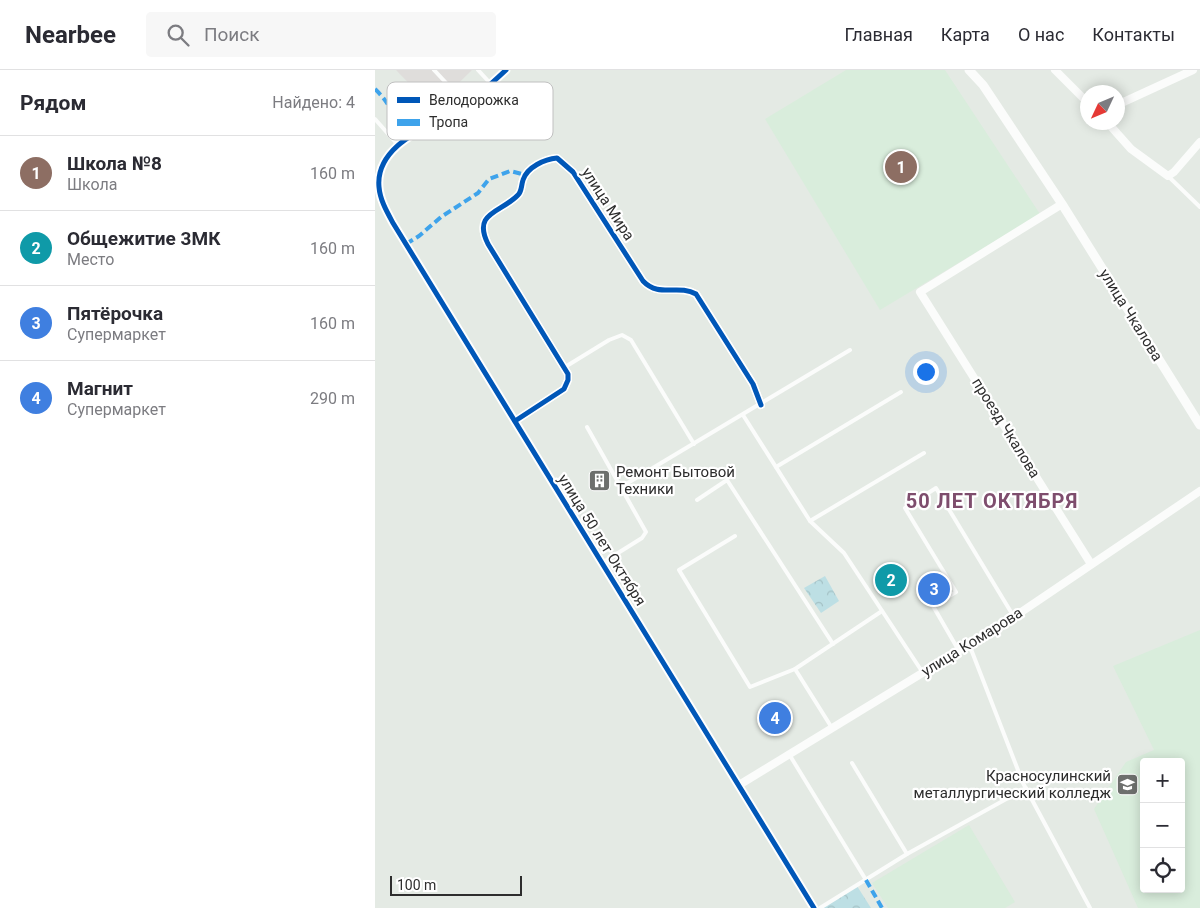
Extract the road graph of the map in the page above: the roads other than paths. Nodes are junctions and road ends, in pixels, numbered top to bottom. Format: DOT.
graph roads {
  1 [pos="434,70"];
  2 [pos="478,70"];
  3 [pos="505,70"];
  4 [pos="969,70"];
  5 [pos="1055,70"];
  6 [pos="1193,70"];
  7 [pos="445,82"];
  8 [pos="489,82"];
  9 [pos="493,82"];
  10 [pos="1080,95"];
  11 [pos="1125,101"];
  12 [pos="375,119"];
  13 [pos="382,125"];
  14 [pos="375,128"];
  15 [pos="1114,130"];
  16 [pos="387,131"];
  17 [pos="395,140"];
  18 [pos="406,140"];
  19 [pos="1200,142"];
  20 [pos="399,145"];
  21 [pos="1168,176"];
  22 [pos="377,185"];
  23 [pos="1062,204"];
  24 [pos="1200,207"];
  25 [pos="849,350"];
  26 [pos="565,367"];
  27 [pos="901,392"];
  28 [pos="761,404"];
  29 [pos="743,415"];
  30 [pos="515,421"];
  31 [pos="1200,425"];
  32 [pos="587,427"];
  33 [pos="694,444"];
  34 [pos="924,453"];
  35 [pos="776,467"];
  36 [pos="621,487"];
  37 [pos="1200,491"];
  38 [pos="697,500"];
  39 [pos="810,521"];
  40 [pos="735,536"];
  41 [pos="602,563"];
  42 [pos="1091,564"];
  43 [pos="882,611"];
  44 [pos="1014,617"];
  45 [pos="833,644"];
  46 [pos="969,644"];
  47 [pos="959,651"];
  48 [pos="795,669"];
  49 [pos="923,672"];
  50 [pos="832,728"];
  51 [pos="789,754"];
  52 [pos="852,763"];
  53 [pos="739,786"];
  54 [pos="1026,788"];
  55 [pos="907,854"];
  56 [pos="866,880"];
  57 [pos="814,908"];
  58 [pos="820,908"];
  59 [pos="1090,908"];
  1 -- 7 [label="lane"];
  2 -- 8 [label="lane"];
  3 -- 9 [label="street"];
  4 -- 23 [label="street, улица Чкалова"];
  5 -- 10 [label="street"];
  6 -- 11 [label="street"];
  12 -- 13 [label="lane"];
  13 -- 14 [label="lane"];
  13 -- 16 [label="lane"];
  15 -- 21 [label="street"];
  17 -- 20 [label="lane"];
  18 -- 20 [label="street"];
  19 -- 21 [label="street"];
  20 -- 22 [label="street"];
  21 -- 24 [label="lane"];
  22 -- 30 [label="street, улица 50 лет Октября"];
  23 -- 31 [label="street, улица Чкалова"];
  23 -- 42 [label="street, проезд Чкалова"];
  25 -- 28 [label="lane"];
  26 -- 28 [label="street, улица Мира"];
  26 -- 30 [label="street"];
  26 -- 33 [label="lane"];
  27 -- 35 [label="lane"];
  28 -- 29 [label="lane"];
  29 -- 33 [label="lane"];
  29 -- 35 [label="lane"];
  30 -- 41 [label="street, улица 50 лет Октября"];
  32 -- 36 [label="lane"];
  33 -- 36 [label="lane"];
  34 -- 39 [label="lane"];
  35 -- 39 [label="lane"];
  36 -- 41 [label="lane"];
  37 -- 42 [label="street, улица Комарова"];
  38 -- 45 [label="lane"];
  39 -- 43 [label="lane"];
  40 -- 48 [label="lane"];
  41 -- 53 [label="street, улица 50 лет Октября"];
  42 -- 44 [label="street, улица Комарова"];
  43 -- 45 [label="lane"];
  43 -- 49 [label="lane"];
  44 -- 46 [label="street, улица Комарова"];
  44 -- 47 [label="lane"];
  45 -- 48 [label="lane"];
  46 -- 47 [label="street, улица Комарова"];
  46 -- 54 [label="lane"];
  47 -- 49 [label="street, улица Комарова"];
  48 -- 50 [label="lane"];
  49 -- 50 [label="street, улица Комарова"];
  50 -- 51 [label="street, улица Комарова"];
  51 -- 53 [label="street, улица Комарова"];
  51 -- 56 [label="lane"];
  52 -- 55 [label="lane"];
  53 -- 57 [label="street, улица 50 лет Октября"];
  54 -- 55 [label="lane"];
  54 -- 59 [label="lane"];
  55 -- 56 [label="lane"];
  56 -- 58 [label="lane"];
}
